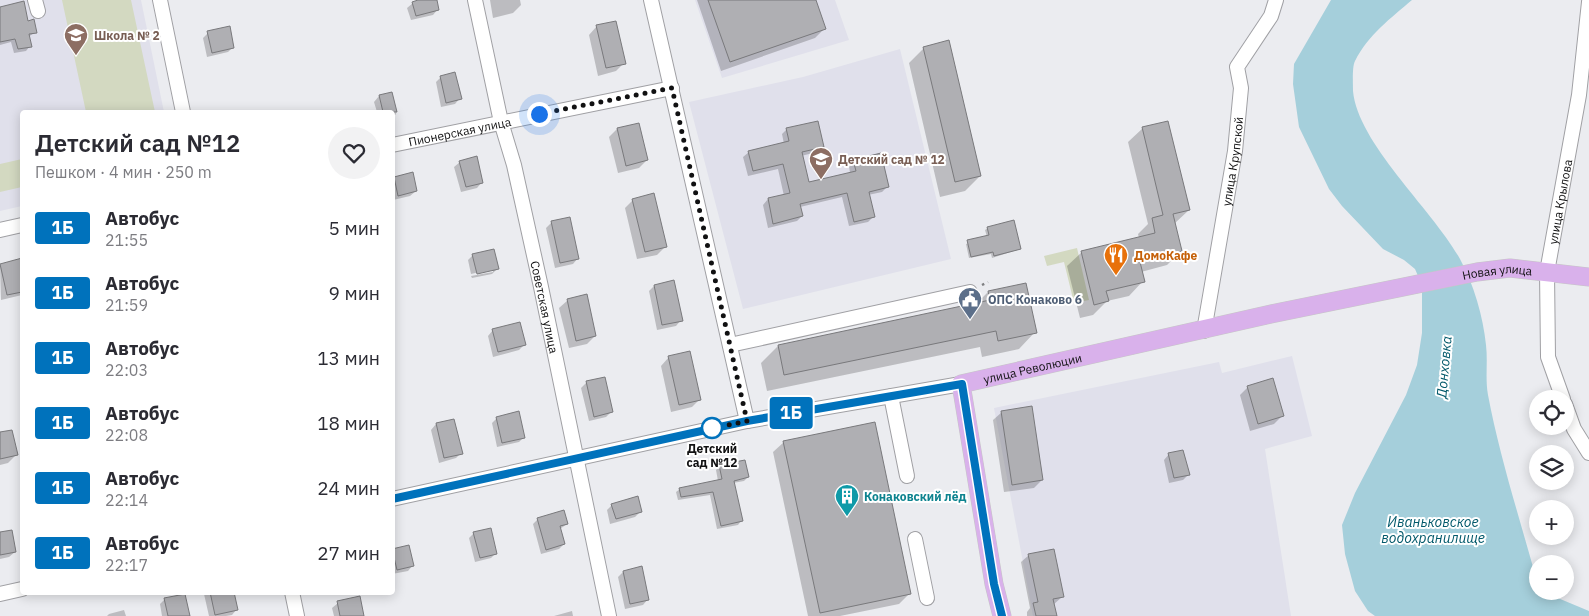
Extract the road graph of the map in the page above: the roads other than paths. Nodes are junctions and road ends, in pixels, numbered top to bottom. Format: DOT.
graph roads {
  1 [pos="160,0"];
  2 [pos="475,0"];
  3 [pos="651,0"];
  4 [pos="1276,0"];
  5 [pos="1589,2"];
  6 [pos="672,88"];
  7 [pos="183,110"];
  8 [pos="501,122"];
  9 [pos="395,144"];
  10 [pos="20,225"];
  11 [pos="0,230"];
  12 [pos="1547,272"];
  13 [pos="1589,278"];
  14 [pos="1406,285"];
  15 [pos="970,292"];
  16 [pos="1204,331"];
  17 [pos="730,345"];
  18 [pos="962,384"];
  19 [pos="1560,390"];
  20 [pos="891,396"];
  21 [pos="747,421"];
  22 [pos="1574,429"];
  23 [pos="1589,453"];
  24 [pos="576,457"];
  25 [pos="907,476"];
  26 [pos="395,498"];
  27 [pos="915,539"];
  28 [pos="20,589"];
  29 [pos="0,594"];
  30 [pos="293,595"];
  31 [pos="927,598"];
  32 [pos="297,616"];
  33 [pos="609,616"];
  34 [pos="1002,616"];
  1 -- 7 [label="street"];
  2 -- 8 [label="street, Советская улица"];
  3 -- 6 [label="street"];
  4 -- 16 [label="street, улица Крупской"];
  5 -- 12 [label="street, улица Крылова"];
  6 -- 8 [label="street, Пионерская улица"];
  6 -- 17 [label="street"];
  8 -- 9 [label="street, Пионерская улица"];
  8 -- 24 [label="street, Советская улица"];
  10 -- 11 [label="street"];
  12 -- 13 [label="main road, Новая улица"];
  12 -- 14 [label="main road, Новая улица"];
  12 -- 19 [label="street, улица Крылова"];
  14 -- 16 [label="main road, улица Революции"];
  15 -- 17 [label="street"];
  16 -- 18 [label="main road, улица Революции"];
  17 -- 21 [label="street"];
  18 -- 20 [label="street, улица Революции"];
  18 -- 34 [label="main road"];
  20 -- 21 [label="street, улица Революции"];
  20 -- 25 [label="street"];
  21 -- 24 [label="street, улица Революции"];
  22 -- 23 [label="street"];
  24 -- 26 [label="street, улица Революции"];
  24 -- 33 [label="street, Советская улица"];
  27 -- 31 [label="street"];
  28 -- 29 [label="street"];
  30 -- 32 [label="street"];
}
